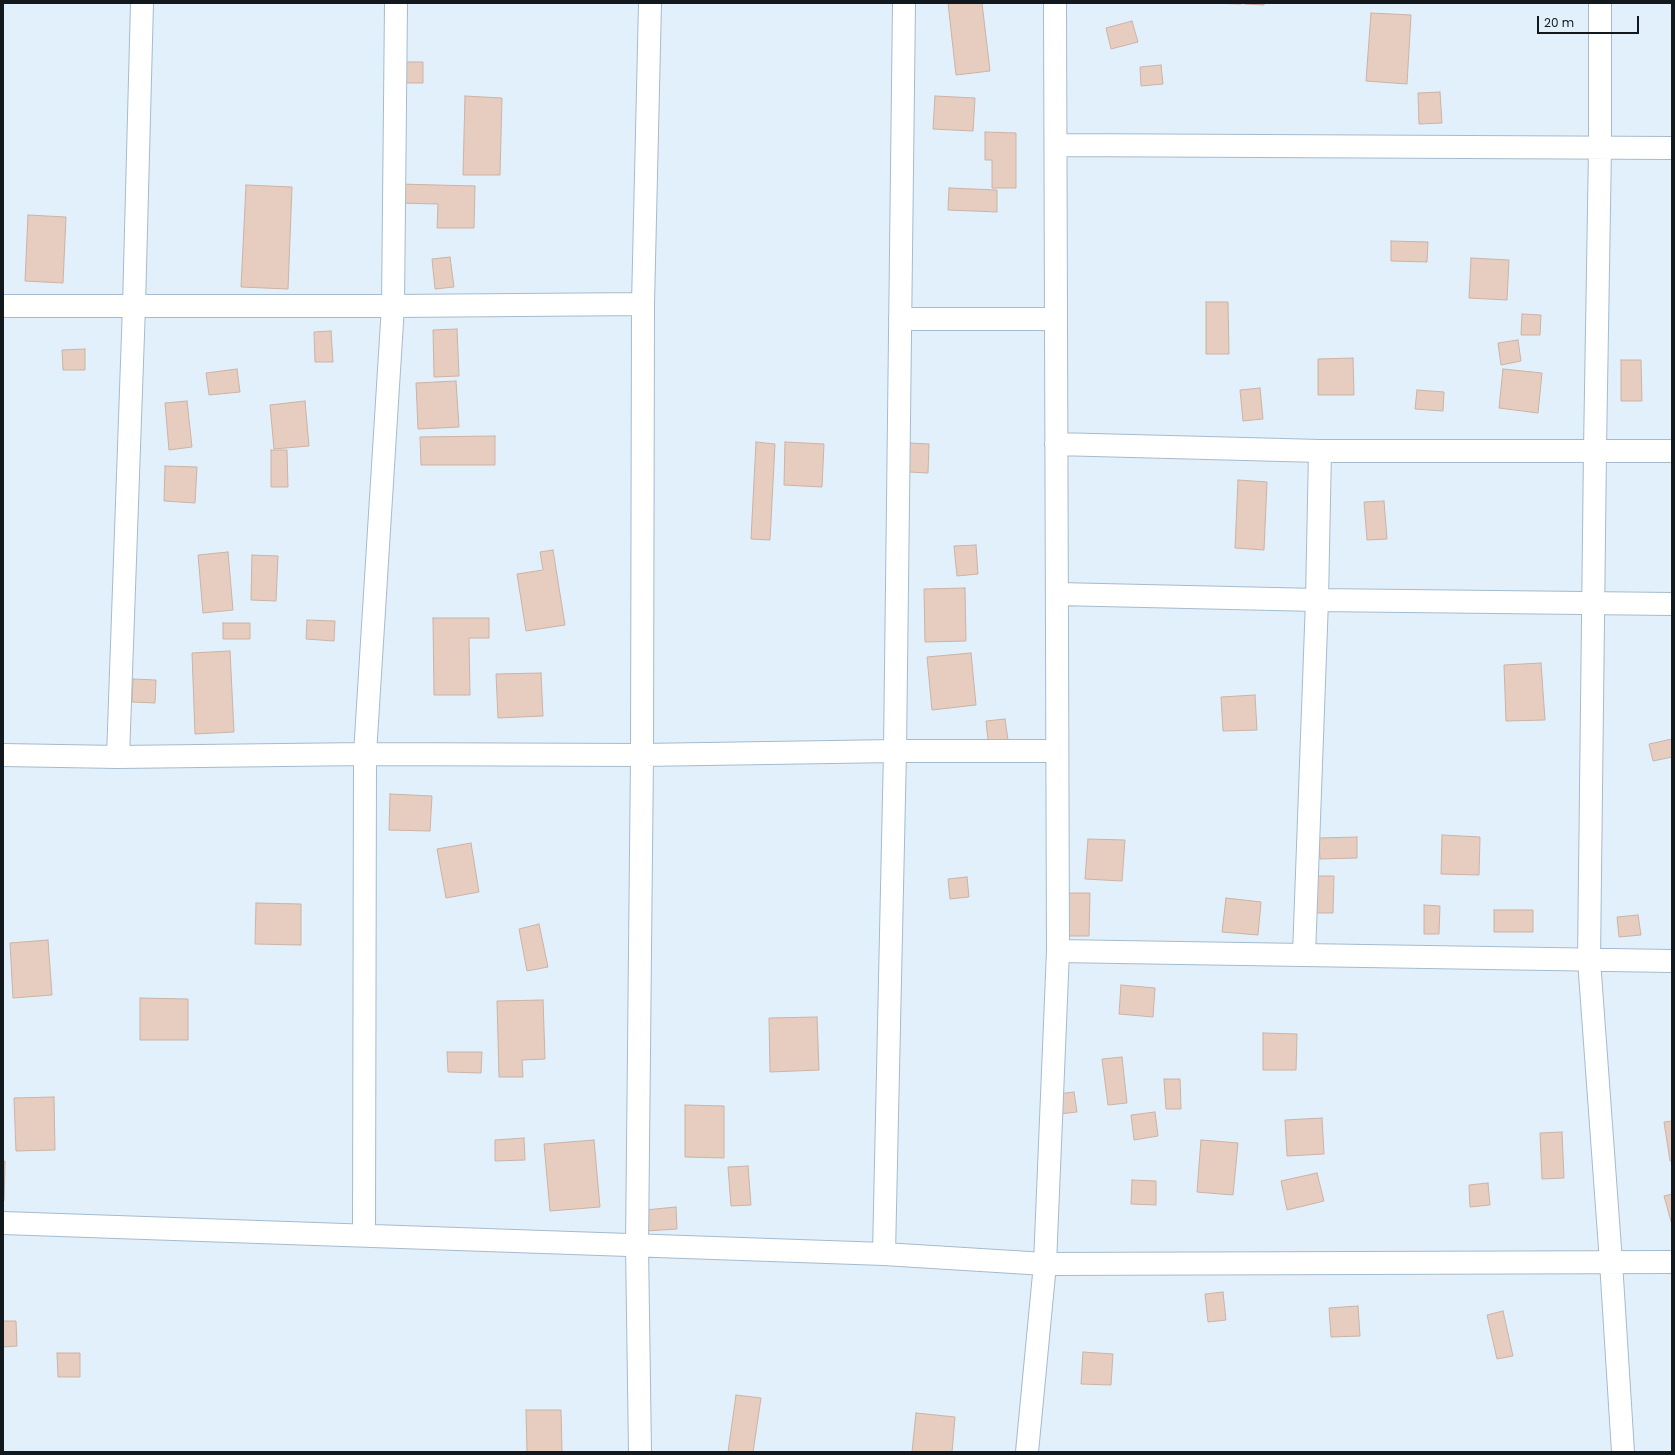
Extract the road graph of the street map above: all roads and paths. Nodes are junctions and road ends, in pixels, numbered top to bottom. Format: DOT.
graph roads {
  1 [pos="142,3"];
  2 [pos="396,3"];
  3 [pos="650,3"];
  4 [pos="904,3"];
  5 [pos="1055,3"];
  6 [pos="1600,3"];
  7 [pos="1056,145"];
  8 [pos="1600,148"];
  9 [pos="1672,148"];
  10 [pos="643,304"];
  11 [pos="3,306"];
  12 [pos="134,306"];
  13 [pos="393,306"];
  14 [pos="900,319"];
  15 [pos="1056,319"];
  16 [pos="1056,444"];
  17 [pos="1595,450"];
  18 [pos="1320,451"];
  19 [pos="1672,451"];
  20 [pos="1058,594"];
  21 [pos="1317,600"];
  22 [pos="1593,604"];
  23 [pos="1672,604"];
  24 [pos="895,751"];
  25 [pos="1056,751"];
  26 [pos="365,754"];
  27 [pos="3,755"];
  28 [pos="642,755"];
  29 [pos="118,757"];
  30 [pos="1058,951"];
  31 [pos="1304,955"];
  32 [pos="1589,960"];
  33 [pos="1672,961"];
  34 [pos="3,1223"];
  35 [pos="364,1235"];
  36 [pos="637,1245"];
  37 [pos="884,1254"];
  38 [pos="1611,1262"];
  39 [pos="1672,1262"];
  40 [pos="1045,1264"];
  41 [pos="640,1452"];
  42 [pos="1027,1452"];
  43 [pos="1623,1452"];
  1 -- 12 [label="street"];
  2 -- 13 [label="street"];
  3 -- 10 [label="street"];
  4 -- 14 [label="street"];
  5 -- 7 [label="street"];
  6 -- 8 [label="street"];
  7 -- 8 [label="street"];
  7 -- 15 [label="street"];
  8 -- 9 [label="street"];
  8 -- 17 [label="street"];
  10 -- 13 [label="street"];
  10 -- 28 [label="street"];
  11 -- 12 [label="street"];
  12 -- 13 [label="street"];
  12 -- 29 [label="street"];
  13 -- 26 [label="street"];
  14 -- 15 [label="street"];
  14 -- 24 [label="street"];
  15 -- 16 [label="street"];
  16 -- 18 [label="street"];
  16 -- 20 [label="street"];
  17 -- 18 [label="street"];
  17 -- 19 [label="street"];
  17 -- 22 [label="street"];
  18 -- 21 [label="street"];
  20 -- 21 [label="street"];
  20 -- 25 [label="street"];
  21 -- 22 [label="street"];
  21 -- 31 [label="street"];
  22 -- 23 [label="street"];
  22 -- 32 [label="street"];
  24 -- 25 [label="street"];
  24 -- 28 [label="street"];
  24 -- 37 [label="street"];
  25 -- 30 [label="street"];
  26 -- 28 [label="street"];
  26 -- 29 [label="street"];
  26 -- 35 [label="street"];
  27 -- 29 [label="street"];
  28 -- 36 [label="street"];
  30 -- 31 [label="street"];
  30 -- 40 [label="street"];
  31 -- 32 [label="street"];
  32 -- 33 [label="street"];
  32 -- 38 [label="street"];
  34 -- 35 [label="street"];
  35 -- 36 [label="street"];
  36 -- 37 [label="street"];
  36 -- 41 [label="street"];
  37 -- 40 [label="street"];
  38 -- 39 [label="street"];
  38 -- 40 [label="street"];
  38 -- 43 [label="street"];
  40 -- 42 [label="street"];
}
